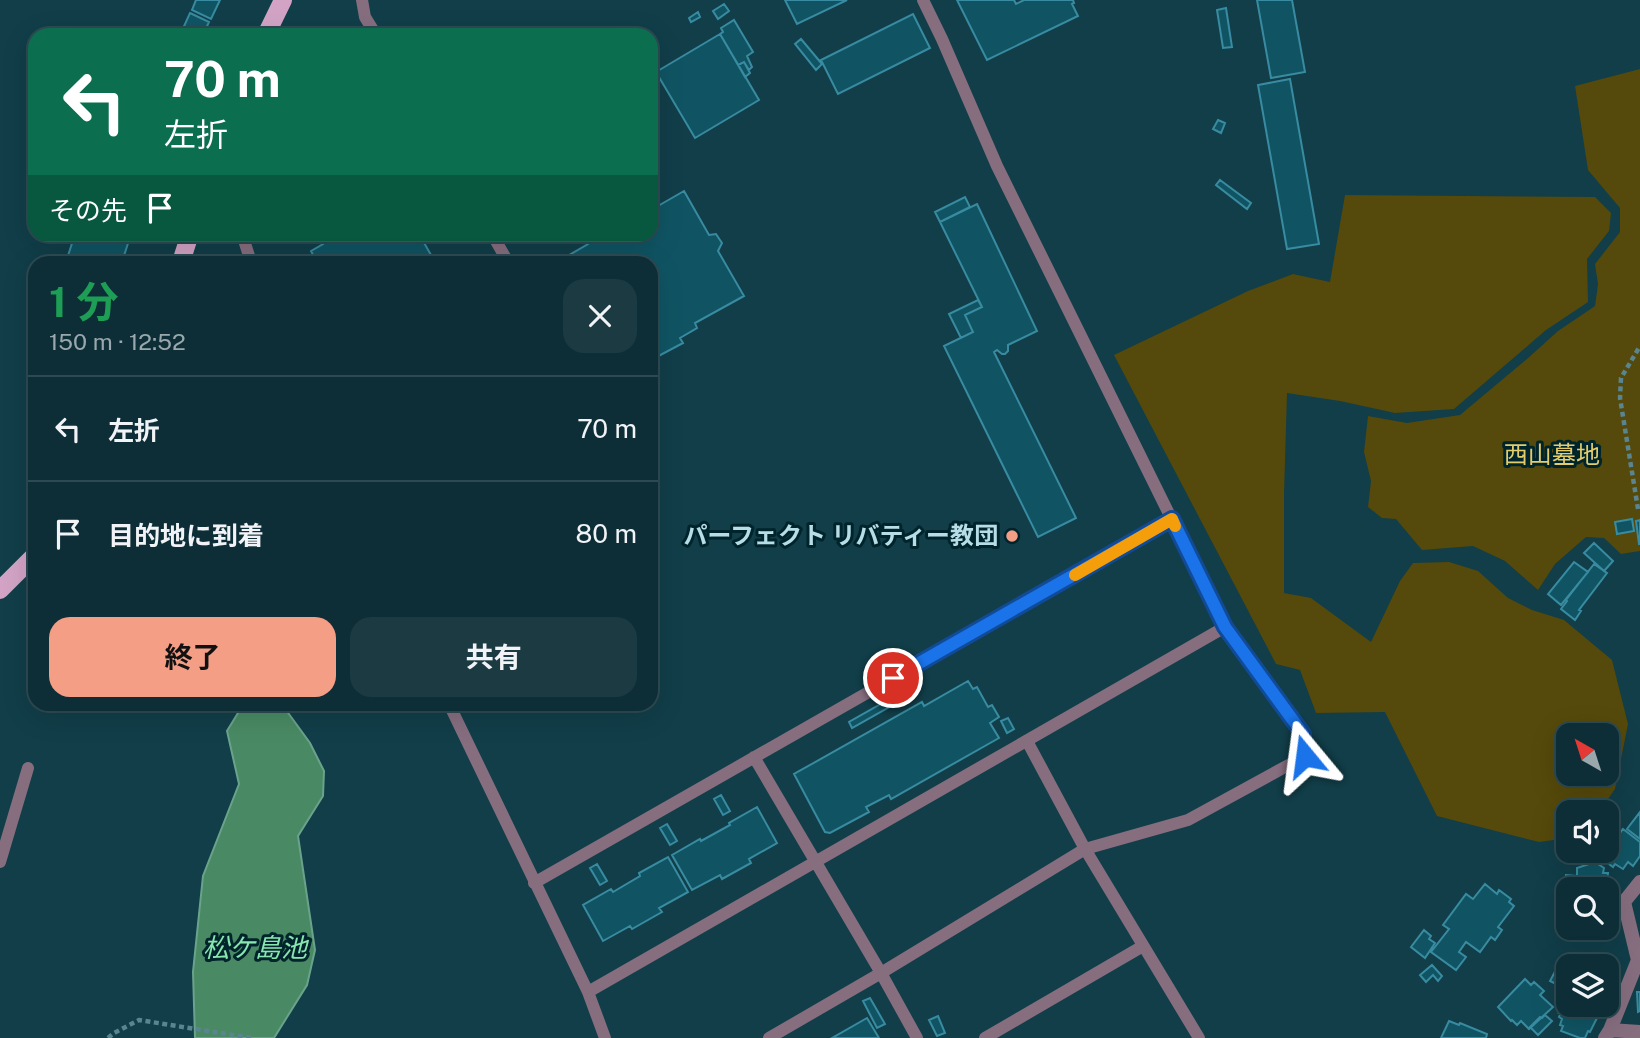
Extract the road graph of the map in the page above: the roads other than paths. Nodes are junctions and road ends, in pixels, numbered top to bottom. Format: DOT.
graph roads {
  1 [pos="283,0"];
  2 [pos="362,0"];
  3 [pos="923,0"];
  4 [pos="269,28"];
  5 [pos="372,28"];
  6 [pos="1172,519"];
  7 [pos="28,562"];
  8 [pos="0,590"];
  9 [pos="1225,627"];
  10 [pos="452,711"];
  11 [pos="1027,741"];
  12 [pos="754,757"];
  13 [pos="27,768"];
  14 [pos="1085,849"];
  15 [pos="816,861"];
  16 [pos="0,862"];
  17 [pos="1640,882"];
  18 [pos="534,883"];
  19 [pos="1143,946"];
  20 [pos="881,973"];
  21 [pos="587,992"];
  22 [pos="1640,1031"];
  23 [pos="1196,1034"];
  24 [pos="1607,1034"];
  25 [pos="606,1038"];
  26 [pos="769,1038"];
  27 [pos="917,1038"];
  28 [pos="985,1038"];
  29 [pos="1182,1038"];
  1 -- 4 [label="main road"];
  2 -- 5 [label="lane"];
  3 -- 6 [label="lane"];
  6 -- 9 [label="lane"];
  6 -- 12 [label="lane"];
  7 -- 8 [label="main road"];
  9 -- 11 [label="lane"];
  9 -- 14 [label="lane"];
  10 -- 18 [label="lane"];
  11 -- 14 [label="lane"];
  11 -- 15 [label="lane"];
  12 -- 15 [label="lane"];
  12 -- 18 [label="lane"];
  13 -- 16 [label="lane"];
  14 -- 19 [label="lane"];
  14 -- 20 [label="lane"];
  15 -- 20 [label="lane"];
  15 -- 21 [label="lane"];
  17 -- 24 [label="street"];
  18 -- 21 [label="lane"];
  19 -- 23 [label="lane"];
  19 -- 28 [label="lane"];
  20 -- 26 [label="lane"];
  20 -- 27 [label="lane"];
  21 -- 25 [label="lane"];
  22 -- 24 [label="street"];
  23 -- 29 [label="lane"];
}
